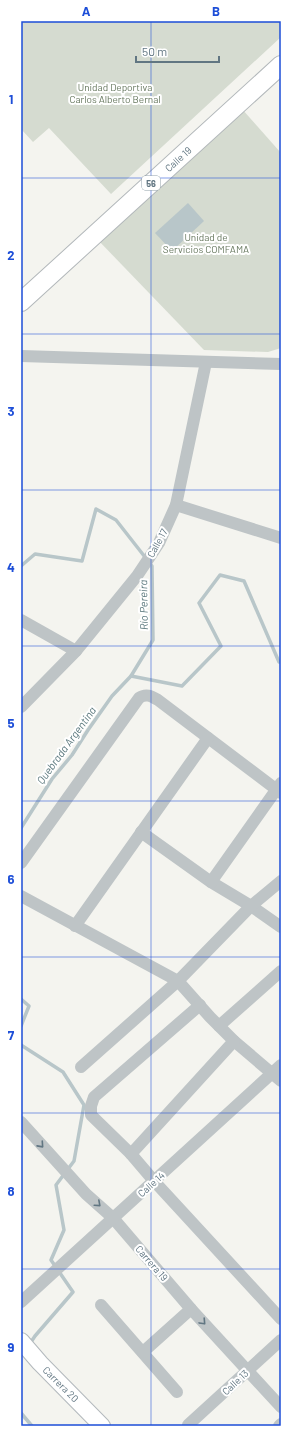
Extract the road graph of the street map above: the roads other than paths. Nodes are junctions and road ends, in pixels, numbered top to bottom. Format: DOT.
graph roads {
  1 [pos="281,65"];
  2 [pos="21,302"];
  3 [pos="21,356"];
  4 [pos="206,362"];
  5 [pos="281,364"];
  6 [pos="176,505"];
  7 [pos="281,538"];
  8 [pos="21,620"];
  9 [pos="76,651"];
  10 [pos="21,707"];
  11 [pos="208,738"];
  12 [pos="280,788"];
  13 [pos="141,832"];
  14 [pos="21,863"];
  15 [pos="281,881"];
  16 [pos="211,882"];
  17 [pos="21,896"];
  18 [pos="251,906"];
  19 [pos="75,926"];
  20 [pos="281,927"];
  21 [pos="281,971"];
  22 [pos="178,981"];
  23 [pos="200,1006"];
  24 [pos="220,1026"];
  25 [pos="234,1041"];
  26 [pos="281,1065"];
  27 [pos="82,1067"];
  28 [pos="276,1078"];
  29 [pos="21,1122"];
  30 [pos="131,1154"];
  31 [pos="154,1181"];
  32 [pos="113,1218"];
  33 [pos="21,1302"];
  34 [pos="102,1305"];
  35 [pos="191,1309"];
  36 [pos="281,1319"];
  37 [pos="281,1340"];
  38 [pos="25,1346"];
  39 [pos="142,1352"];
  40 [pos="247,1370"];
  41 [pos="177,1392"];
  42 [pos="281,1407"];
  43 [pos="188,1424"];
  44 [pos="102,1426"];
  1 -- 2 [label="main road, Calle 19 / 56"];
  3 -- 4 [label="street"];
  4 -- 5 [label="street"];
  4 -- 6 [label="street, Calle 17"];
  6 -- 7 [label="street"];
  6 -- 9 [label="street, Calle 17"];
  8 -- 9 [label="street"];
  9 -- 10 [label="street, Calle 17"];
  11 -- 12 [label="street"];
  11 -- 13 [label="street"];
  11 -- 14 [label="street"];
  12 -- 16 [label="street"];
  13 -- 16 [label="street"];
  13 -- 19 [label="street"];
  15 -- 18 [label="street"];
  16 -- 18 [label="street"];
  17 -- 19 [label="street"];
  18 -- 20 [label="street"];
  18 -- 22 [label="street"];
  19 -- 22 [label="street"];
  21 -- 24 [label="street"];
  22 -- 23 [label="street"];
  22 -- 27 [label="street"];
  23 -- 24 [label="street"];
  23 -- 30 [label="street"];
  24 -- 25 [label="street"];
  25 -- 28 [label="street"];
  25 -- 30 [label="street"];
  26 -- 28 [label="street, Calle 14"];
  28 -- 31 [label="street, Calle 14"];
  29 -- 32 [label="street, Carrera 19, one-way"];
  30 -- 31 [label="street"];
  31 -- 32 [label="street, Calle 14"];
  31 -- 36 [label="street"];
  32 -- 33 [label="street, Calle 14"];
  32 -- 35 [label="street, Carrera 19"];
  34 -- 39 [label="street"];
  35 -- 39 [label="street"];
  35 -- 40 [label="street, Carrera 19, one-way"];
  37 -- 40 [label="street, Calle 13"];
  38 -- 44 [label="main road, Carrera 20"];
  39 -- 41 [label="street"];
  40 -- 42 [label="street, Carrera 19"];
  40 -- 43 [label="street, Calle 13"];
}
